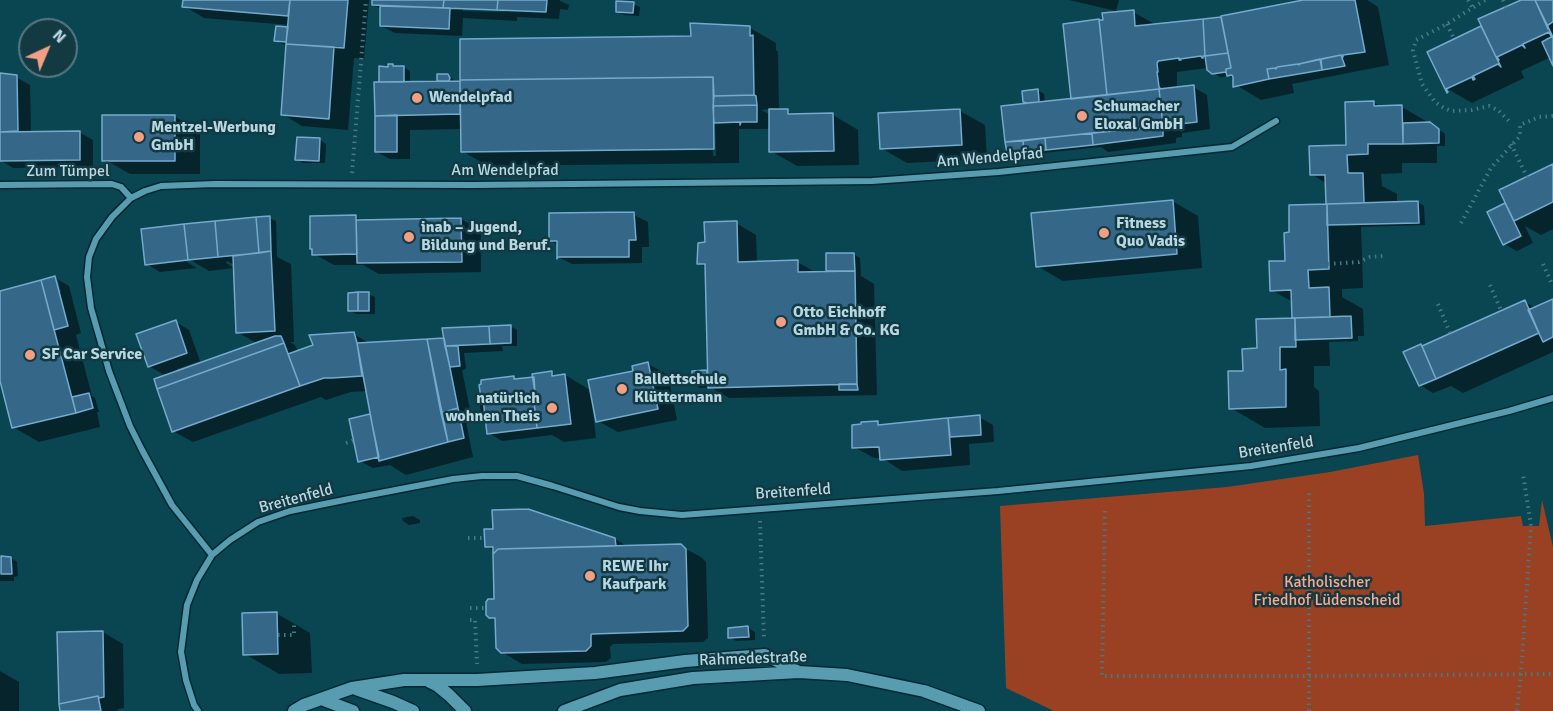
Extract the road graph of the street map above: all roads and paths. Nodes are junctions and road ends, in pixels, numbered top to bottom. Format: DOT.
graph roads {
  1 [pos="366,0"];
  2 [pos="1468,0"];
  3 [pos="1485,0"];
  4 [pos="1503,0"];
  5 [pos="1472,7"];
  6 [pos="1506,7"];
  7 [pos="1447,24"];
  8 [pos="1454,39"];
  9 [pos="1553,116"];
  10 [pos="1276,121"];
  11 [pos="1509,121"];
  12 [pos="1511,144"];
  13 [pos="1527,177"];
  14 [pos="0,185"];
  15 [pos="351,185"];
  16 [pos="131,198"];
  17 [pos="1461,223"];
  18 [pos="1383,256"];
  19 [pos="1329,264"];
  20 [pos="1543,264"];
  21 [pos="1490,285"];
  22 [pos="1553,286"];
  23 [pos="1438,304"];
  24 [pos="1501,310"];
  25 [pos="1450,333"];
  26 [pos="1553,398"];
  27 [pos="354,440"];
  28 [pos="346,443"];
  29 [pos="1523,474"];
  30 [pos="1309,493"];
  31 [pos="759,508"];
  32 [pos="1105,511"];
  33 [pos="468,538"];
  34 [pos="484,538"];
  35 [pos="212,555"];
  36 [pos="470,608"];
  37 [pos="486,608"];
  38 [pos="470,620"];
  39 [pos="294,625"];
  40 [pos="278,635"];
  41 [pos="765,655"];
  42 [pos="477,666"];
  43 [pos="799,672"];
  44 [pos="1521,674"];
  45 [pos="1553,674"];
  46 [pos="1310,676"];
  47 [pos="429,681"];
  48 [pos="352,688"];
  49 [pos="321,699"];
  50 [pos="198,711"];
  51 [pos="294,711"];
  52 [pos="353,711"];
  53 [pos="413,711"];
  54 [pos="465,711"];
  55 [pos="564,711"];
  56 [pos="979,711"];
  57 [pos="1309,711"];
  58 [pos="1517,711"];
  1 -- 15 [label="path"];
  2 -- 5 [label="path"];
  3 -- 5 [label="path"];
  4 -- 6 [label="path"];
  5 -- 7 [label="path"];
  7 -- 8 [label="path"];
  7 -- 11 [label="path"];
  9 -- 12 [label="path"];
  10 -- 15 [label="street, Am Wendelpfad"];
  12 -- 13 [label="path"];
  12 -- 17 [label="path"];
  14 -- 16 [label="street, Zum Tümpel"];
  15 -- 16 [label="street, Am Wendelpfad"];
  16 -- 35 [label="street, Am Wendelpfad"];
  18 -- 19 [label="path"];
  20 -- 22 [label="path"];
  21 -- 24 [label="path"];
  23 -- 25 [label="path"];
  26 -- 31 [label="street, Breitenfeld"];
  27 -- 28 [label="path"];
  29 -- 44 [label="path"];
  30 -- 46 [label="path"];
  31 -- 35 [label="street, Breitenfeld"];
  31 -- 41 [label="path"];
  32 -- 46 [label="path"];
  33 -- 34 [label="path"];
  35 -- 50 [label="street, Breitenfeld"];
  36 -- 37 [label="path"];
  38 -- 42 [label="path"];
  39 -- 40 [label="path"];
  41 -- 43 [label="main road"];
  41 -- 47 [label="main road"];
  43 -- 55 [label="main road, Rahmedestraße"];
  43 -- 56 [label="main road, Rahmedestraße"];
  44 -- 45 [label="path"];
  44 -- 46 [label="path"];
  44 -- 58 [label="path"];
  46 -- 57 [label="path"];
  47 -- 48 [label="main road"];
  47 -- 54 [label="main road"];
  48 -- 49 [label="main road"];
  48 -- 53 [label="main road"];
  49 -- 51 [label="main road"];
  49 -- 52 [label="main road"];
}
